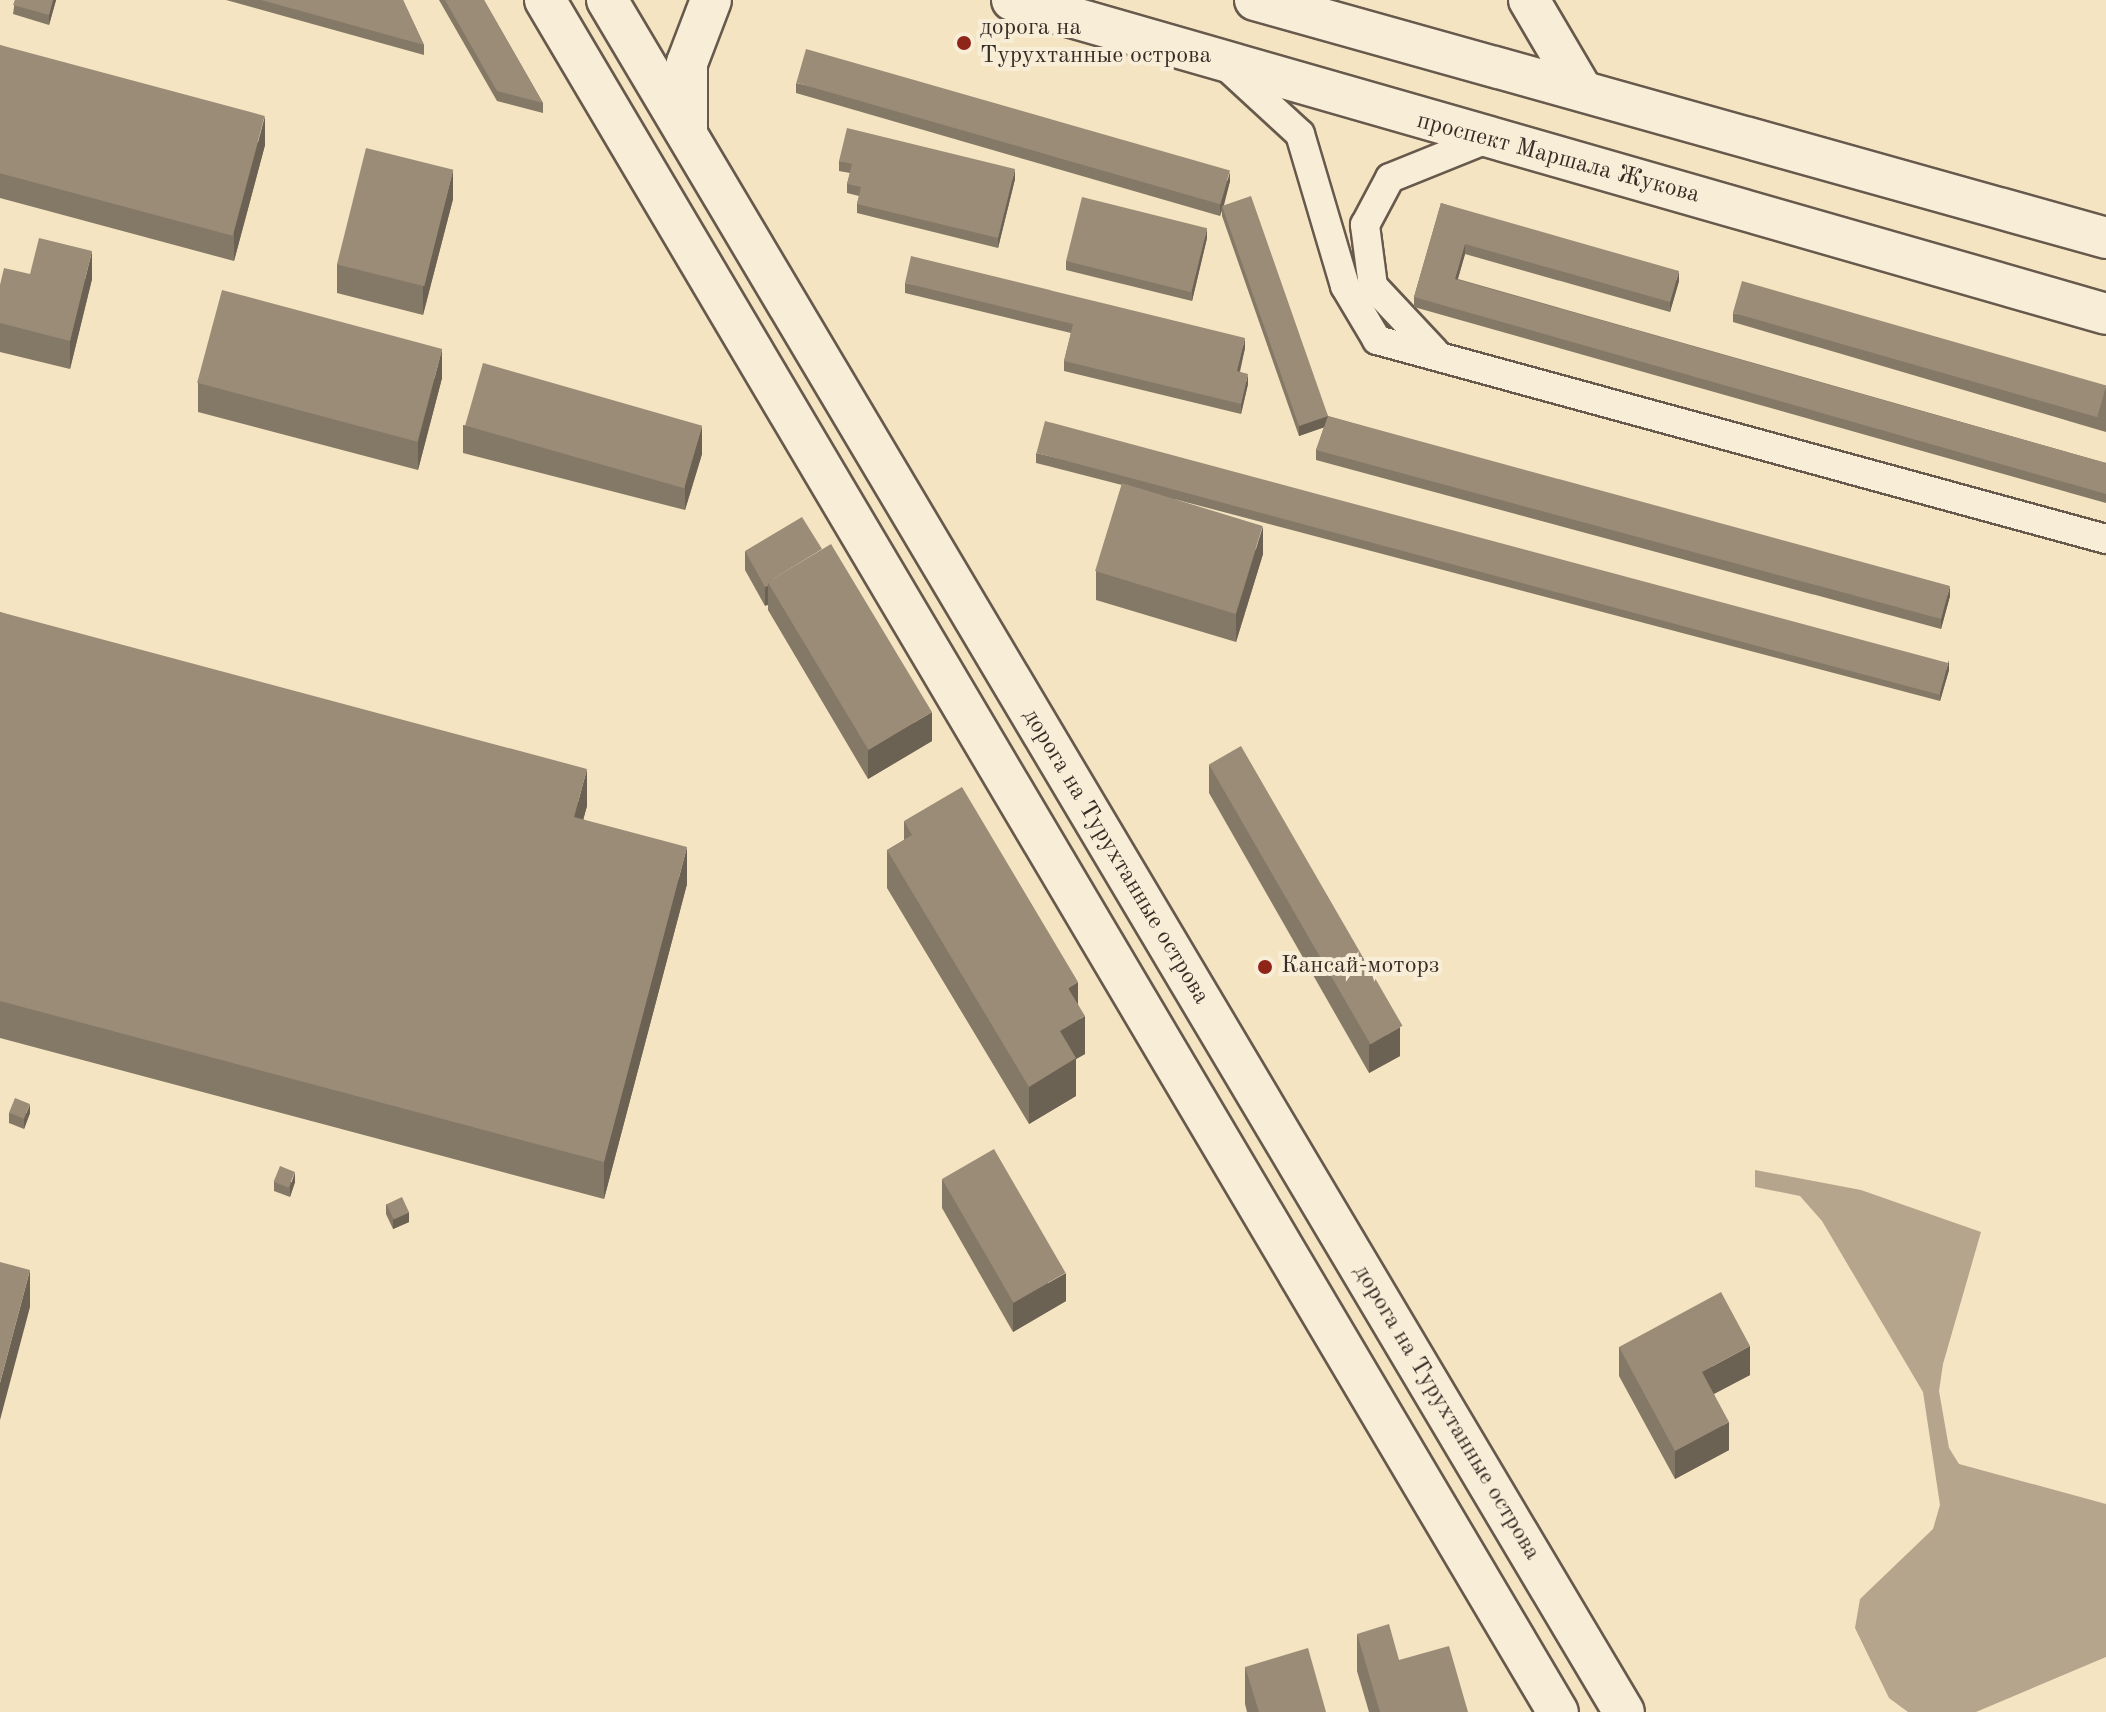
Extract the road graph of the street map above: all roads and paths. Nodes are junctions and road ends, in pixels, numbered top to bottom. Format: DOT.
graph roads {
  1 [pos="545,0"];
  2 [pos="607,0"];
  3 [pos="711,0"];
  4 [pos="1012,0"];
  5 [pos="1255,0"];
  6 [pos="1529,0"];
  7 [pos="1224,64"];
  8 [pos="1580,87"];
  9 [pos="687,134"];
  10 [pos="1484,140"];
  11 [pos="2106,238"];
  12 [pos="2106,314"];
  13 [pos="1434,351"];
  14 [pos="2106,539"];
  15 [pos="1558,1712"];
  16 [pos="1624,1712"];
  1 -- 15 [label="street"];
  2 -- 9 [label="street, дорога на Турухтанные острова"];
  3 -- 9 [label="street"];
  4 -- 7 [label="street, проспект Маршала Жукова"];
  5 -- 8 [label="street"];
  6 -- 8 [label="street"];
  7 -- 10 [label="street, проспект Маршала Жукова"];
  7 -- 13 [label="street"];
  8 -- 11 [label="street"];
  9 -- 16 [label="street, дорога на Турухтанные острова"];
  10 -- 12 [label="street, проспект Маршала Жукова"];
  10 -- 13 [label="street"];
  13 -- 14 [label="street"];
}
